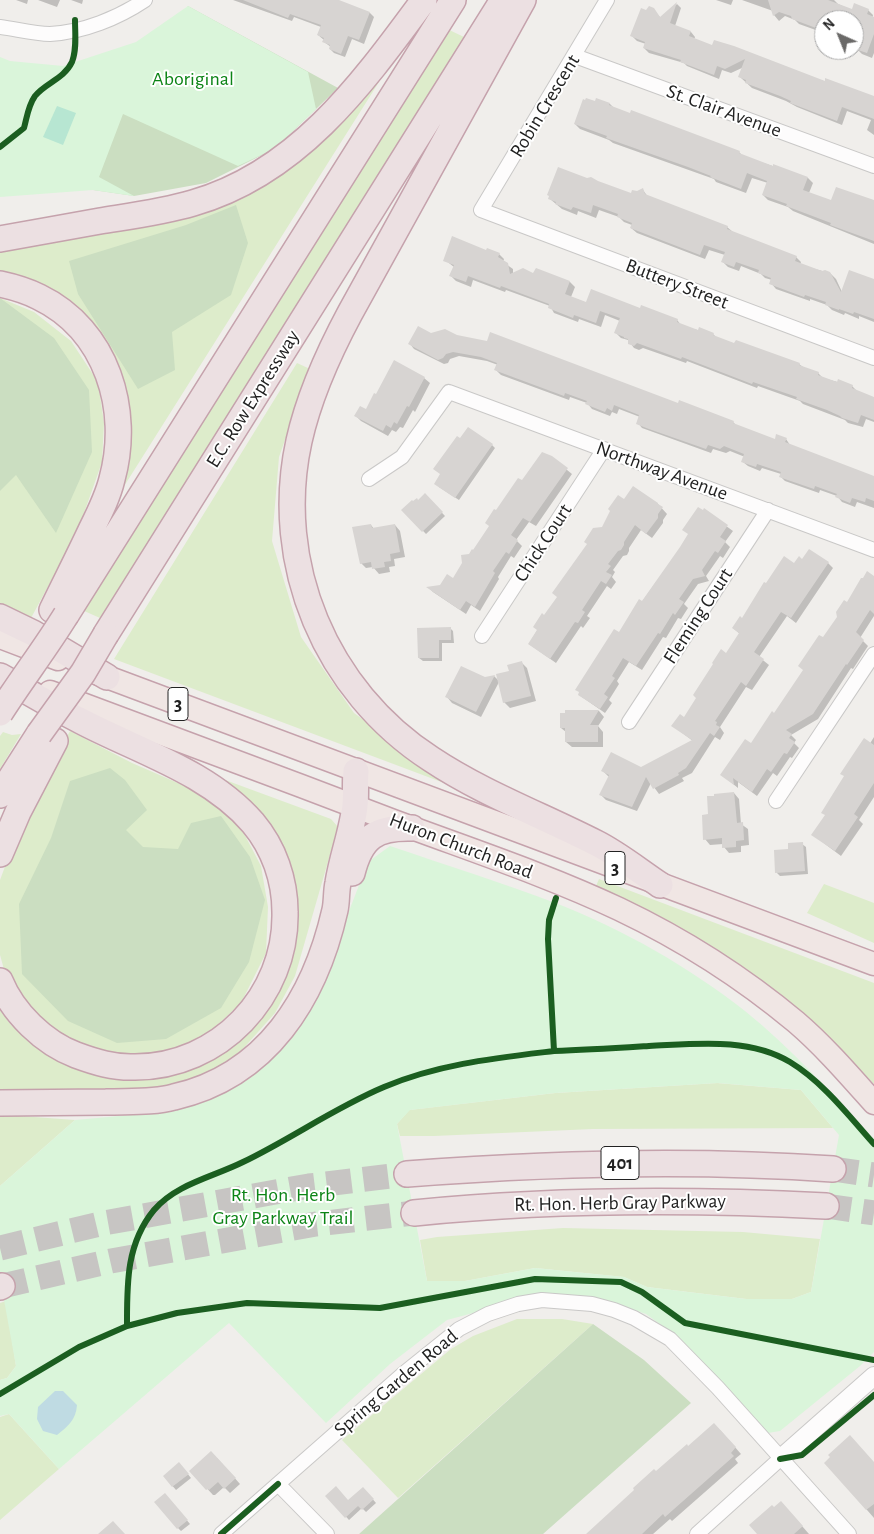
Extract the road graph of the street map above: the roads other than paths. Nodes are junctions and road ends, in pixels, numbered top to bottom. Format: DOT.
graph roads {
  1 [pos="145,0"];
  2 [pos="424,0"];
  3 [pos="453,0"];
  4 [pos="503,0"];
  5 [pos="524,0"];
  6 [pos="607,0"];
  7 [pos="0,27"];
  8 [pos="575,56"];
  9 [pos="874,166"];
  10 [pos="481,210"];
  11 [pos="0,239"];
  12 [pos="0,284"];
  13 [pos="874,358"];
  14 [pos="604,449"];
  15 [pos="369,479"];
  16 [pos="768,510"];
  17 [pos="874,550"];
  18 [pos="59,612"];
  19 [pos="0,617"];
  20 [pos="482,636"];
  21 [pos="0,637"];
  22 [pos="874,654"];
  23 [pos="95,675"];
  24 [pos="7,676"];
  25 [pos="0,713"];
  26 [pos="629,722"];
  27 [pos="47,737"];
  28 [pos="356,772"];
  29 [pos="0,795"];
  30 [pos="776,801"];
  31 [pos="354,806"];
  32 [pos="412,828"];
  33 [pos="0,854"];
  34 [pos="660,885"];
  35 [pos="335,908"];
  36 [pos="874,964"];
  37 [pos="0,981"];
  38 [pos="874,1102"];
  39 [pos="0,1103"];
  40 [pos="833,1169"];
  41 [pos="407,1174"];
  42 [pos="826,1206"];
  43 [pos="414,1213"];
  44 [pos="874,1376"];
  45 [pos="780,1459"];
  46 [pos="278,1484"];
  47 [pos="221,1534"];
  48 [pos="327,1534"];
  49 [pos="697,1534"];
  50 [pos="848,1534"];
  1 -- 7 [label="street"];
  2 -- 11 [label="highway"];
  3 -- 18 [label="highway"];
  4 -- 23 [label="highway, E.C. Row Expressway, bridge"];
  5 -- 34 [label="highway"];
  6 -- 8 [label="street, Robin Crescent"];
  8 -- 9 [label="street, St. Clair Avenue"];
  8 -- 10 [label="street, Robin Crescent"];
  10 -- 13 [label="street, Buttery Street"];
  12 -- 18 [label="highway"];
  14 -- 15 [label="street, Northway Avenue"];
  14 -- 16 [label="street, Northway Avenue"];
  14 -- 20 [label="street, Chick Court"];
  16 -- 17 [label="street, Northway Avenue"];
  16 -- 26 [label="street, Fleming Court"];
  18 -- 24 [label="highway, bridge"];
  19 -- 23 [label="highway"];
  21 -- 23 [label="highway, Huron Church Road / 3"];
  22 -- 30 [label="street"];
  23 -- 27 [label="highway, E.C. Row Expressway, bridge"];
  23 -- 28 [label="highway, Huron Church Road / 3"];
  24 -- 25 [label="highway, bridge"];
  24 -- 31 [label="highway, Huron Church Road / 3"];
  24 -- 37 [label="highway"];
  27 -- 29 [label="highway"];
  27 -- 33 [label="highway"];
  28 -- 31 [label="highway"];
  28 -- 34 [label="highway, Huron Church Road / 3"];
  31 -- 32 [label="highway, Huron Church Road / 3"];
  31 -- 35 [label="highway"];
  32 -- 35 [label="highway"];
  32 -- 38 [label="highway, Huron Church Road / 3"];
  34 -- 36 [label="highway, Huron Church Road / 3"];
  35 -- 39 [label="highway"];
  40 -- 41 [label="highway, Rt. Hon. Herb Gray Parkway / 401"];
  42 -- 43 [label="highway, Rt. Hon. Herb Gray Parkway / 401"];
  44 -- 45 [label="street"];
  45 -- 46 [label="street, Spring Garden Road"];
  45 -- 49 [label="street"];
  45 -- 50 [label="street, Spring Garden Road"];
  46 -- 47 [label="street, Spring Garden Road"];
  46 -- 48 [label="street"];
}
